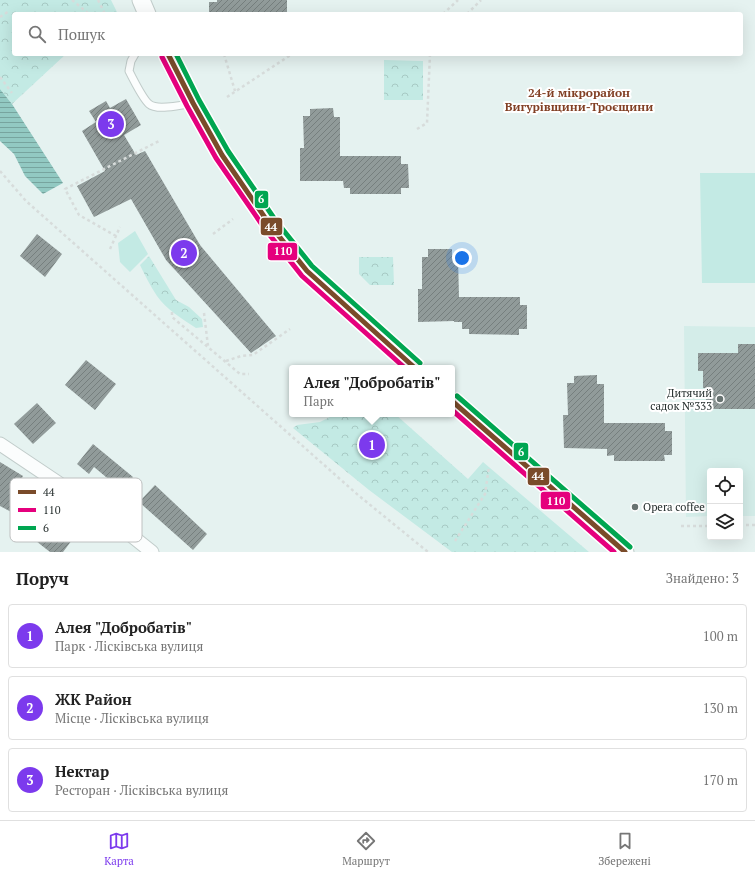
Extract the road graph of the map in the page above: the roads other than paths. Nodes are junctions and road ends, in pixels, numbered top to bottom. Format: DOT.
graph roads {
  1 [pos="141,0"];
  2 [pos="146,12"];
  3 [pos="134,56"];
  4 [pos="169,56"];
  5 [pos="193,103"];
  6 [pos="412,365"];
  7 [pos="455,404"];
  8 [pos="0,444"];
  9 [pos="51,478"];
  10 [pos="139,542"];
  11 [pos="152,552"];
  12 [pos="625,552"];
  1 -- 2 [label="street"];
  3 -- 5 [label="lane"];
  4 -- 5 [label="street"];
  5 -- 6 [label="street"];
  7 -- 12 [label="street"];
  8 -- 9 [label="street"];
  10 -- 11 [label="street"];
}
